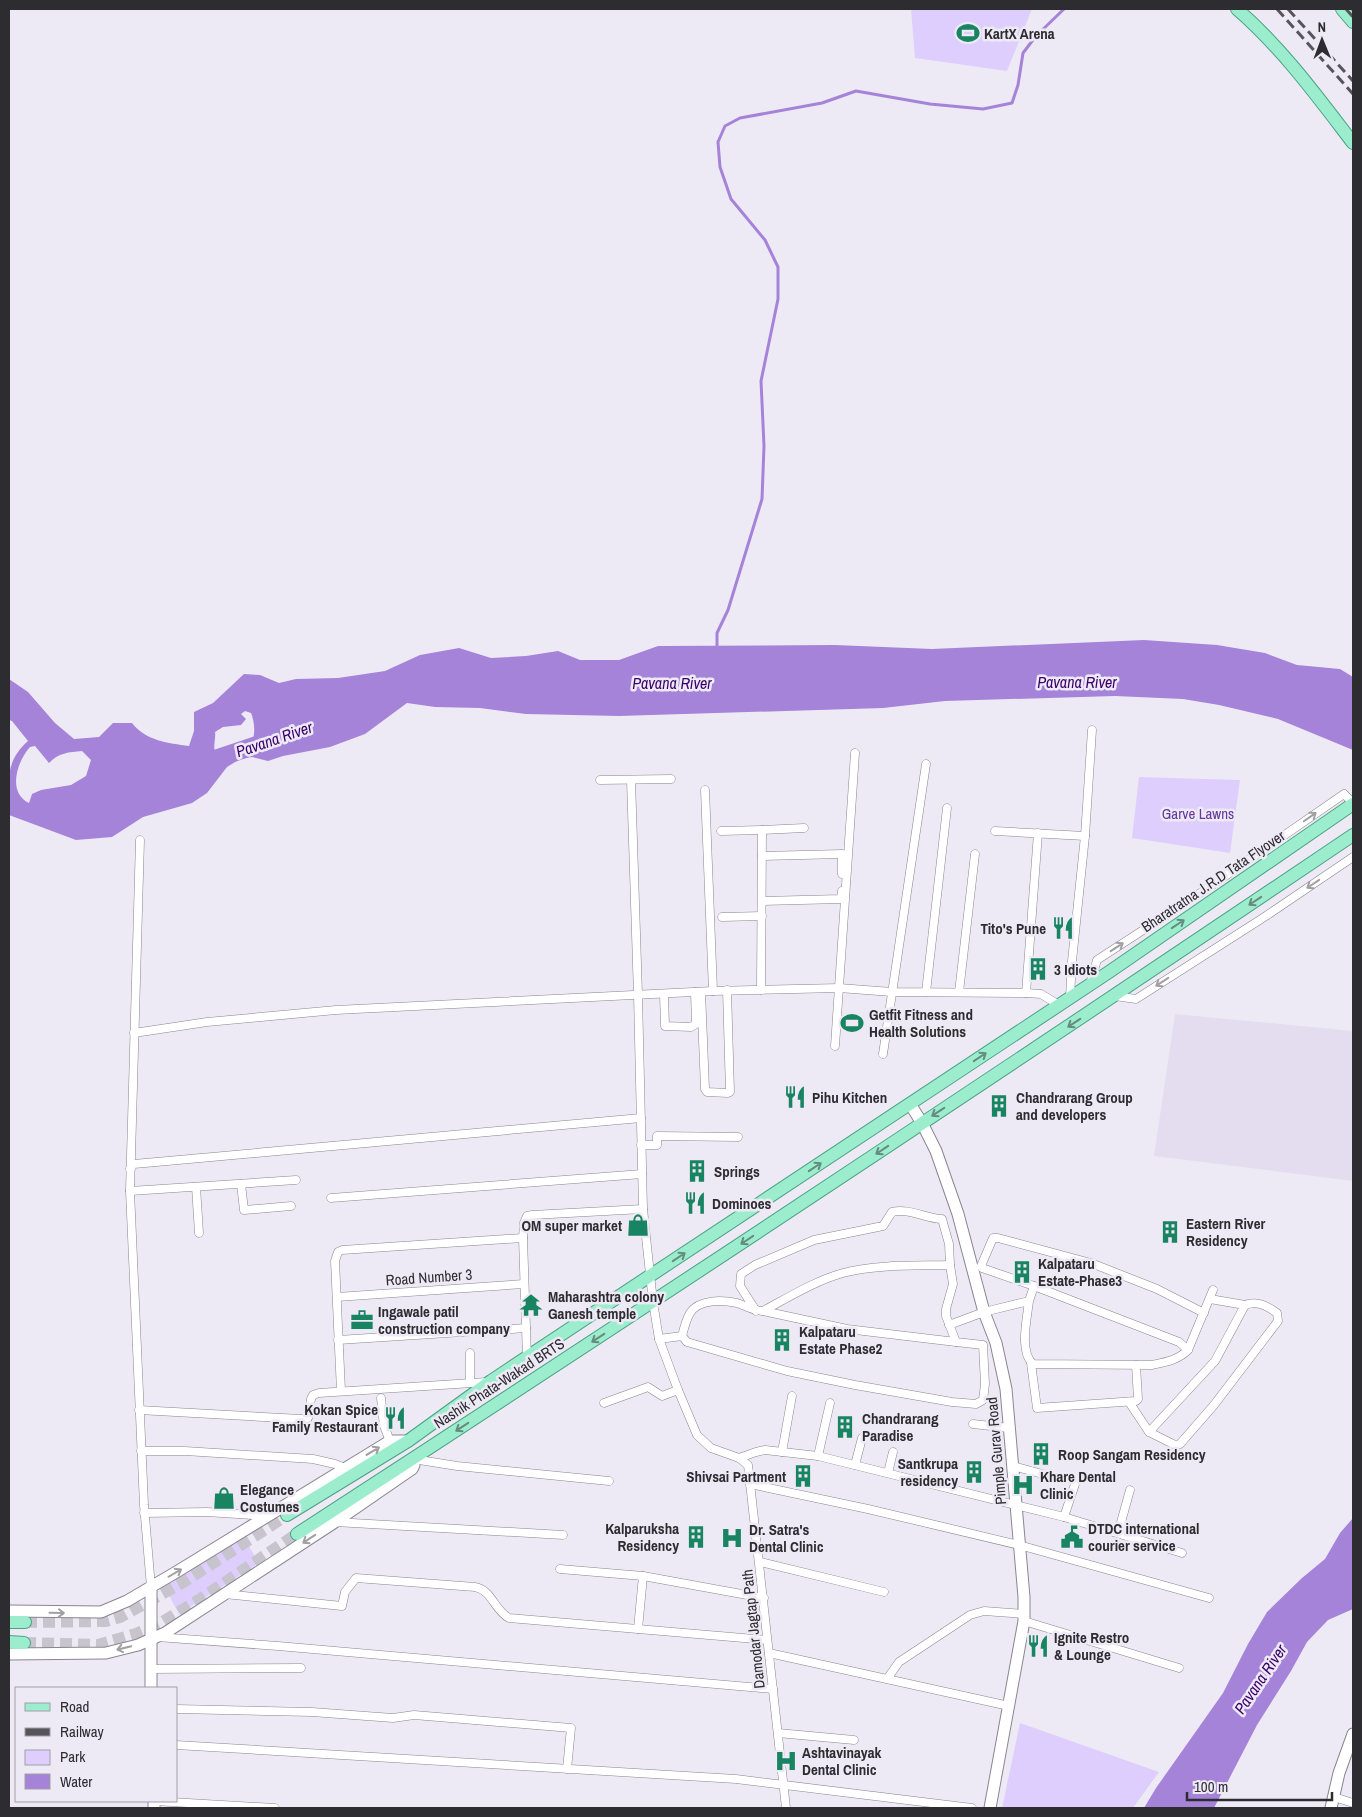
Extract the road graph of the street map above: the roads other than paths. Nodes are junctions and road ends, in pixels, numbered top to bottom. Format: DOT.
graph roads {
  1 [pos="1237,9"];
  2 [pos="1342,9"];
  3 [pos="1353,22"];
  4 [pos="1353,143"];
  5 [pos="1092,730"];
  6 [pos="855,753"];
  7 [pos="926,764"];
  8 [pos="671,779"];
  9 [pos="600,780"];
  10 [pos="631,780"];
  11 [pos="705,790"];
  12 [pos="1353,804"];
  13 [pos="947,808"];
  14 [pos="804,828"];
  15 [pos="762,830"];
  16 [pos="721,831"];
  17 [pos="995,831"];
  18 [pos="1038,833"];
  19 [pos="1353,834"];
  20 [pos="1085,836"];
  21 [pos="140,840"];
  22 [pos="975,854"];
  23 [pos="762,856"];
  24 [pos="1353,857"];
  25 [pos="762,901"];
  26 [pos="762,916"];
  27 [pos="722,917"];
  28 [pos="840,988"];
  29 [pos="727,990"];
  30 [pos="761,990"];
  31 [pos="712,991"];
  32 [pos="698,992"];
  33 [pos="892,992"];
  34 [pos="926,992"];
  35 [pos="959,992"];
  36 [pos="1026,993"];
  37 [pos="664,994"];
  38 [pos="638,995"];
  39 [pos="1115,996"];
  40 [pos="1070,998"];
  41 [pos="1059,1005"];
  42 [pos="134,1033"];
  43 [pos="835,1046"];
  44 [pos="883,1054"];
  45 [pos="910,1104"];
  46 [pos="641,1118"];
  47 [pos="922,1122"];
  48 [pos="738,1137"];
  49 [pos="641,1145"];
  50 [pos="130,1169"];
  51 [pos="642,1174"];
  52 [pos="296,1180"];
  53 [pos="241,1184"];
  54 [pos="196,1187"];
  55 [pos="130,1191"];
  56 [pos="331,1198"];
  57 [pos="291,1206"];
  58 [pos="643,1209"];
  59 [pos="199,1233"];
  60 [pos="523,1238"];
  61 [pos="950,1265"];
  62 [pos="651,1276"];
  63 [pos="524,1284"];
  64 [pos="1034,1286"];
  65 [pos="1213,1290"];
  66 [pos="337,1297"];
  67 [pos="1210,1299"];
  68 [pos="1028,1301"];
  69 [pos="653,1302"];
  70 [pos="1246,1305"];
  71 [pos="759,1311"];
  72 [pos="984,1312"];
  73 [pos="1204,1313"];
  74 [pos="949,1325"];
  75 [pos="526,1328"];
  76 [pos="682,1336"];
  77 [pos="660,1339"];
  78 [pos="338,1340"];
  79 [pos="956,1342"];
  80 [pos="1188,1350"];
  81 [pos="470,1353"];
  82 [pos="527,1358"];
  83 [pos="1031,1363"];
  84 [pos="1136,1365"];
  85 [pos="491,1381"];
  86 [pos="470,1383"];
  87 [pos="678,1390"];
  88 [pos="341,1391"];
  89 [pos="792,1396"];
  90 [pos="381,1398"];
  91 [pos="1129,1402"];
  92 [pos="604,1403"];
  93 [pos="830,1403"];
  94 [pos="140,1410"];
  95 [pos="973,1424"];
  96 [pos="1009,1428"];
  97 [pos="1149,1432"];
  98 [pos="862,1438"];
  99 [pos="390,1441"];
  100 [pos="408,1441"];
  101 [pos="141,1451"];
  102 [pos="782,1452"];
  103 [pos="892,1452"];
  104 [pos="818,1456"];
  105 [pos="740,1458"];
  106 [pos="413,1459"];
  107 [pos="855,1465"];
  108 [pos="1013,1466"];
  109 [pos="344,1468"];
  110 [pos="888,1473"];
  111 [pos="1061,1479"];
  112 [pos="609,1481"];
  113 [pos="750,1484"];
  114 [pos="1075,1484"];
  115 [pos="1130,1490"];
  116 [pos="1016,1505"];
  117 [pos="144,1513"];
  118 [pos="287,1515"];
  119 [pos="270,1516"];
  120 [pos="1064,1517"];
  121 [pos="335,1522"];
  122 [pos="1118,1533"];
  123 [pos="297,1534"];
  124 [pos="563,1535"];
  125 [pos="1019,1546"];
  126 [pos="1182,1553"];
  127 [pos="760,1562"];
  128 [pos="560,1569"];
  129 [pos="643,1576"];
  130 [pos="151,1587"];
  131 [pos="884,1592"];
  132 [pos="225,1594"];
  133 [pos="764,1598"];
  134 [pos="1209,1598"];
  135 [pos="9,1611"];
  136 [pos="1024,1618"];
  137 [pos="9,1622"];
  138 [pos="26,1622"];
  139 [pos="638,1629"];
  140 [pos="153,1638"];
  141 [pos="767,1640"];
  142 [pos="9,1642"];
  143 [pos="24,1643"];
  144 [pos="769,1653"];
  145 [pos="9,1654"];
  146 [pos="301,1668"];
  147 [pos="1179,1668"];
  148 [pos="150,1670"];
  149 [pos="887,1679"];
  150 [pos="152,1687"];
  151 [pos="773,1689"];
  152 [pos="1010,1706"];
  153 [pos="178,1709"];
  154 [pos="778,1733"];
  155 [pos="1353,1734"];
  156 [pos="854,1740"];
  157 [pos="178,1745"];
  158 [pos="567,1769"];
  159 [pos="784,1784"];
  160 [pos="171,1802"];
  161 [pos="1332,1803"];
  162 [pos="1353,1803"];
  163 [pos="275,1808"];
  164 [pos="786,1808"];
  165 [pos="972,1808"];
  166 [pos="990,1808"];
  1 -- 4 [label="main road"];
  2 -- 3 [label="main road"];
  5 -- 20 [label="street"];
  6 -- 28 [label="street"];
  7 -- 33 [label="street"];
  8 -- 10 [label="street"];
  9 -- 10 [label="street"];
  10 -- 38 [label="street"];
  11 -- 31 [label="street"];
  40 -- 12 [label="main road, Bharatratna J.R.D Tata Flyover, one-way"];
  13 -- 34 [label="street"];
  14 -- 15 [label="street"];
  15 -- 16 [label="street"];
  15 -- 23 [label="street"];
  17 -- 18 [label="street"];
  18 -- 20 [label="street"];
  18 -- 36 [label="street"];
  19 -- 39 [label="main road, one-way"];
  20 -- 40 [label="street"];
  21 -- 42 [label="street"];
  22 -- 35 [label="street"];
  23 -- 25 [label="street"];
  23 -- 25 [label="street"];
  24 -- 39 [label="street, one-way"];
  25 -- 26 [label="street"];
  26 -- 27 [label="street"];
  26 -- 30 [label="street"];
  28 -- 30 [label="street"];
  28 -- 33 [label="street"];
  28 -- 43 [label="street"];
  29 -- 30 [label="street"];
  29 -- 31 [label="street"];
  29 -- 32 [label="street"];
  31 -- 32 [label="street"];
  32 -- 37 [label="street"];
  32 -- 37 [label="street"];
  33 -- 34 [label="street"];
  33 -- 44 [label="street"];
  34 -- 35 [label="street"];
  35 -- 36 [label="street"];
  36 -- 41 [label="street"];
  37 -- 38 [label="street"];
  38 -- 42 [label="street"];
  38 -- 46 [label="street"];
  39 -- 47 [label="main road, Nashik Phata-Wakad BRTS, one-way"];
  40 -- 41 [label="main road, Bharatratna J.R.D Tata Flyover"];
  45 -- 41 [label="main road, Bharatratna J.R.D Tata Flyover, one-way"];
  42 -- 50 [label="street"];
  45 -- 47 [label="main road, Pimple Gurav Road"];
  62 -- 45 [label="main road, Bharatratna J.R.D Tata Flyover, one-way"];
  46 -- 49 [label="street"];
  46 -- 50 [label="street"];
  47 -- 69 [label="main road, Nashik Phata-Wakad BRTS, one-way"];
  47 -- 72 [label="main road, Pimple Gurav Road"];
  48 -- 49 [label="street"];
  49 -- 51 [label="street"];
  50 -- 55 [label="street"];
  51 -- 56 [label="street"];
  51 -- 58 [label="street"];
  52 -- 53 [label="street"];
  53 -- 54 [label="street"];
  53 -- 57 [label="street"];
  54 -- 55 [label="street"];
  54 -- 59 [label="street"];
  55 -- 94 [label="street"];
  58 -- 60 [label="street"];
  58 -- 62 [label="street"];
  60 -- 63 [label="street"];
  60 -- 66 [label="street"];
  61 -- 71 [label="street"];
  61 -- 71 [label="street"];
  61 -- 74 [label="street"];
  62 -- 69 [label="street"];
  62 -- 82 [label="main road, Bharatratna J.R.D Tata Flyover"];
  63 -- 66 [label="street, Road Number 3"];
  63 -- 75 [label="street"];
  64 -- 68 [label="street"];
  64 -- 73 [label="street"];
  64 -- 80 [label="street"];
  65 -- 67 [label="street"];
  66 -- 78 [label="street"];
  67 -- 70 [label="street"];
  67 -- 73 [label="street"];
  68 -- 72 [label="street"];
  68 -- 83 [label="street"];
  69 -- 77 [label="street"];
  69 -- 106 [label="main road, Nashik Phata-Wakad BRTS, one-way"];
  70 -- 97 [label="street"];
  70 -- 97 [label="street"];
  71 -- 76 [label="street"];
  71 -- 79 [label="street"];
  72 -- 74 [label="street"];
  72 -- 96 [label="main road, Pimple Gurav Road"];
  73 -- 80 [label="street"];
  74 -- 79 [label="street"];
  75 -- 78 [label="street"];
  75 -- 82 [label="street"];
  76 -- 77 [label="street"];
  76 -- 79 [label="street"];
  77 -- 87 [label="street"];
  78 -- 88 [label="street"];
  80 -- 84 [label="street"];
  81 -- 86 [label="street"];
  82 -- 85 [label="main road, Bharatratna J.R.D Tata Flyover"];
  83 -- 84 [label="street"];
  83 -- 91 [label="street"];
  84 -- 91 [label="street"];
  85 -- 86 [label="street"];
  85 -- 100 [label="main road, Bharatratna J.R.D Tata Flyover"];
  86 -- 88 [label="street"];
  87 -- 92 [label="street"];
  87 -- 105 [label="street"];
  88 -- 94 [label="street"];
  89 -- 102 [label="street"];
  90 -- 99 [label="street"];
  91 -- 97 [label="street"];
  93 -- 104 [label="street"];
  94 -- 101 [label="street"];
  95 -- 96 [label="street"];
  96 -- 108 [label="main road, Pimple Gurav Road"];
  98 -- 107 [label="street"];
  99 -- 100 [label="main road"];
  109 -- 99 [label="main road, one-way"];
  100 -- 118 [label="main road, Bharatratna J.R.D Tata Flyover"];
  101 -- 109 [label="street"];
  101 -- 117 [label="street"];
  102 -- 104 [label="street"];
  102 -- 105 [label="street"];
  103 -- 110 [label="street"];
  104 -- 107 [label="street"];
  105 -- 113 [label="street, Damodar Jagtap Path"];
  106 -- 112 [label="street"];
  106 -- 121 [label="main road"];
  106 -- 123 [label="main road, Nashik Phata-Wakad BRTS"];
  107 -- 110 [label="street"];
  108 -- 111 [label="street"];
  108 -- 116 [label="main road, Pimple Gurav Road"];
  109 -- 119 [label="main road"];
  110 -- 116 [label="street"];
  113 -- 125 [label="street"];
  113 -- 127 [label="street, Damodar Jagtap Path"];
  114 -- 120 [label="street"];
  115 -- 122 [label="street"];
  116 -- 120 [label="street"];
  116 -- 125 [label="main road, Pimple Gurav Road"];
  117 -- 119 [label="street"];
  117 -- 130 [label="street"];
  130 -- 119 [label="main road, one-way"];
  120 -- 122 [label="street"];
  121 -- 124 [label="street"];
  121 -- 132 [label="main road, one-way"];
  122 -- 126 [label="street"];
  125 -- 134 [label="street"];
  125 -- 136 [label="main road, Pimple Gurav Road"];
  127 -- 131 [label="street"];
  127 -- 133 [label="street, Damodar Jagtap Path"];
  128 -- 129 [label="street"];
  129 -- 133 [label="street"];
  129 -- 139 [label="street"];
  135 -- 130 [label="main road, one-way"];
  130 -- 140 [label="main road"];
  132 -- 139 [label="street"];
  132 -- 140 [label="main road"];
  133 -- 141 [label="street, Damodar Jagtap Path"];
  136 -- 147 [label="street"];
  136 -- 149 [label="street"];
  136 -- 152 [label="main road, Pimple Gurav Road"];
  137 -- 138 [label="main road"];
  139 -- 141 [label="street"];
  140 -- 145 [label="main road, one-way"];
  140 -- 148 [label="main road"];
  140 -- 151 [label="street"];
  141 -- 144 [label="street, Damodar Jagtap Path"];
  142 -- 143 [label="main road"];
  144 -- 149 [label="street"];
  144 -- 151 [label="street, Damodar Jagtap Path"];
  146 -- 148 [label="street"];
  148 -- 150 [label="main road"];
  149 -- 152 [label="street"];
  151 -- 154 [label="street, Damodar Jagtap Path"];
  152 -- 166 [label="main road, Pimple Gurav Road"];
  153 -- 158 [label="street"];
  154 -- 156 [label="street"];
  154 -- 159 [label="street, Damodar Jagtap Path"];
  155 -- 161 [label="main road"];
  157 -- 158 [label="street"];
  158 -- 159 [label="street"];
  159 -- 164 [label="street, Damodar Jagtap Path"];
  159 -- 165 [label="street"];
  160 -- 163 [label="street"];
  161 -- 162 [label="street"];
}
